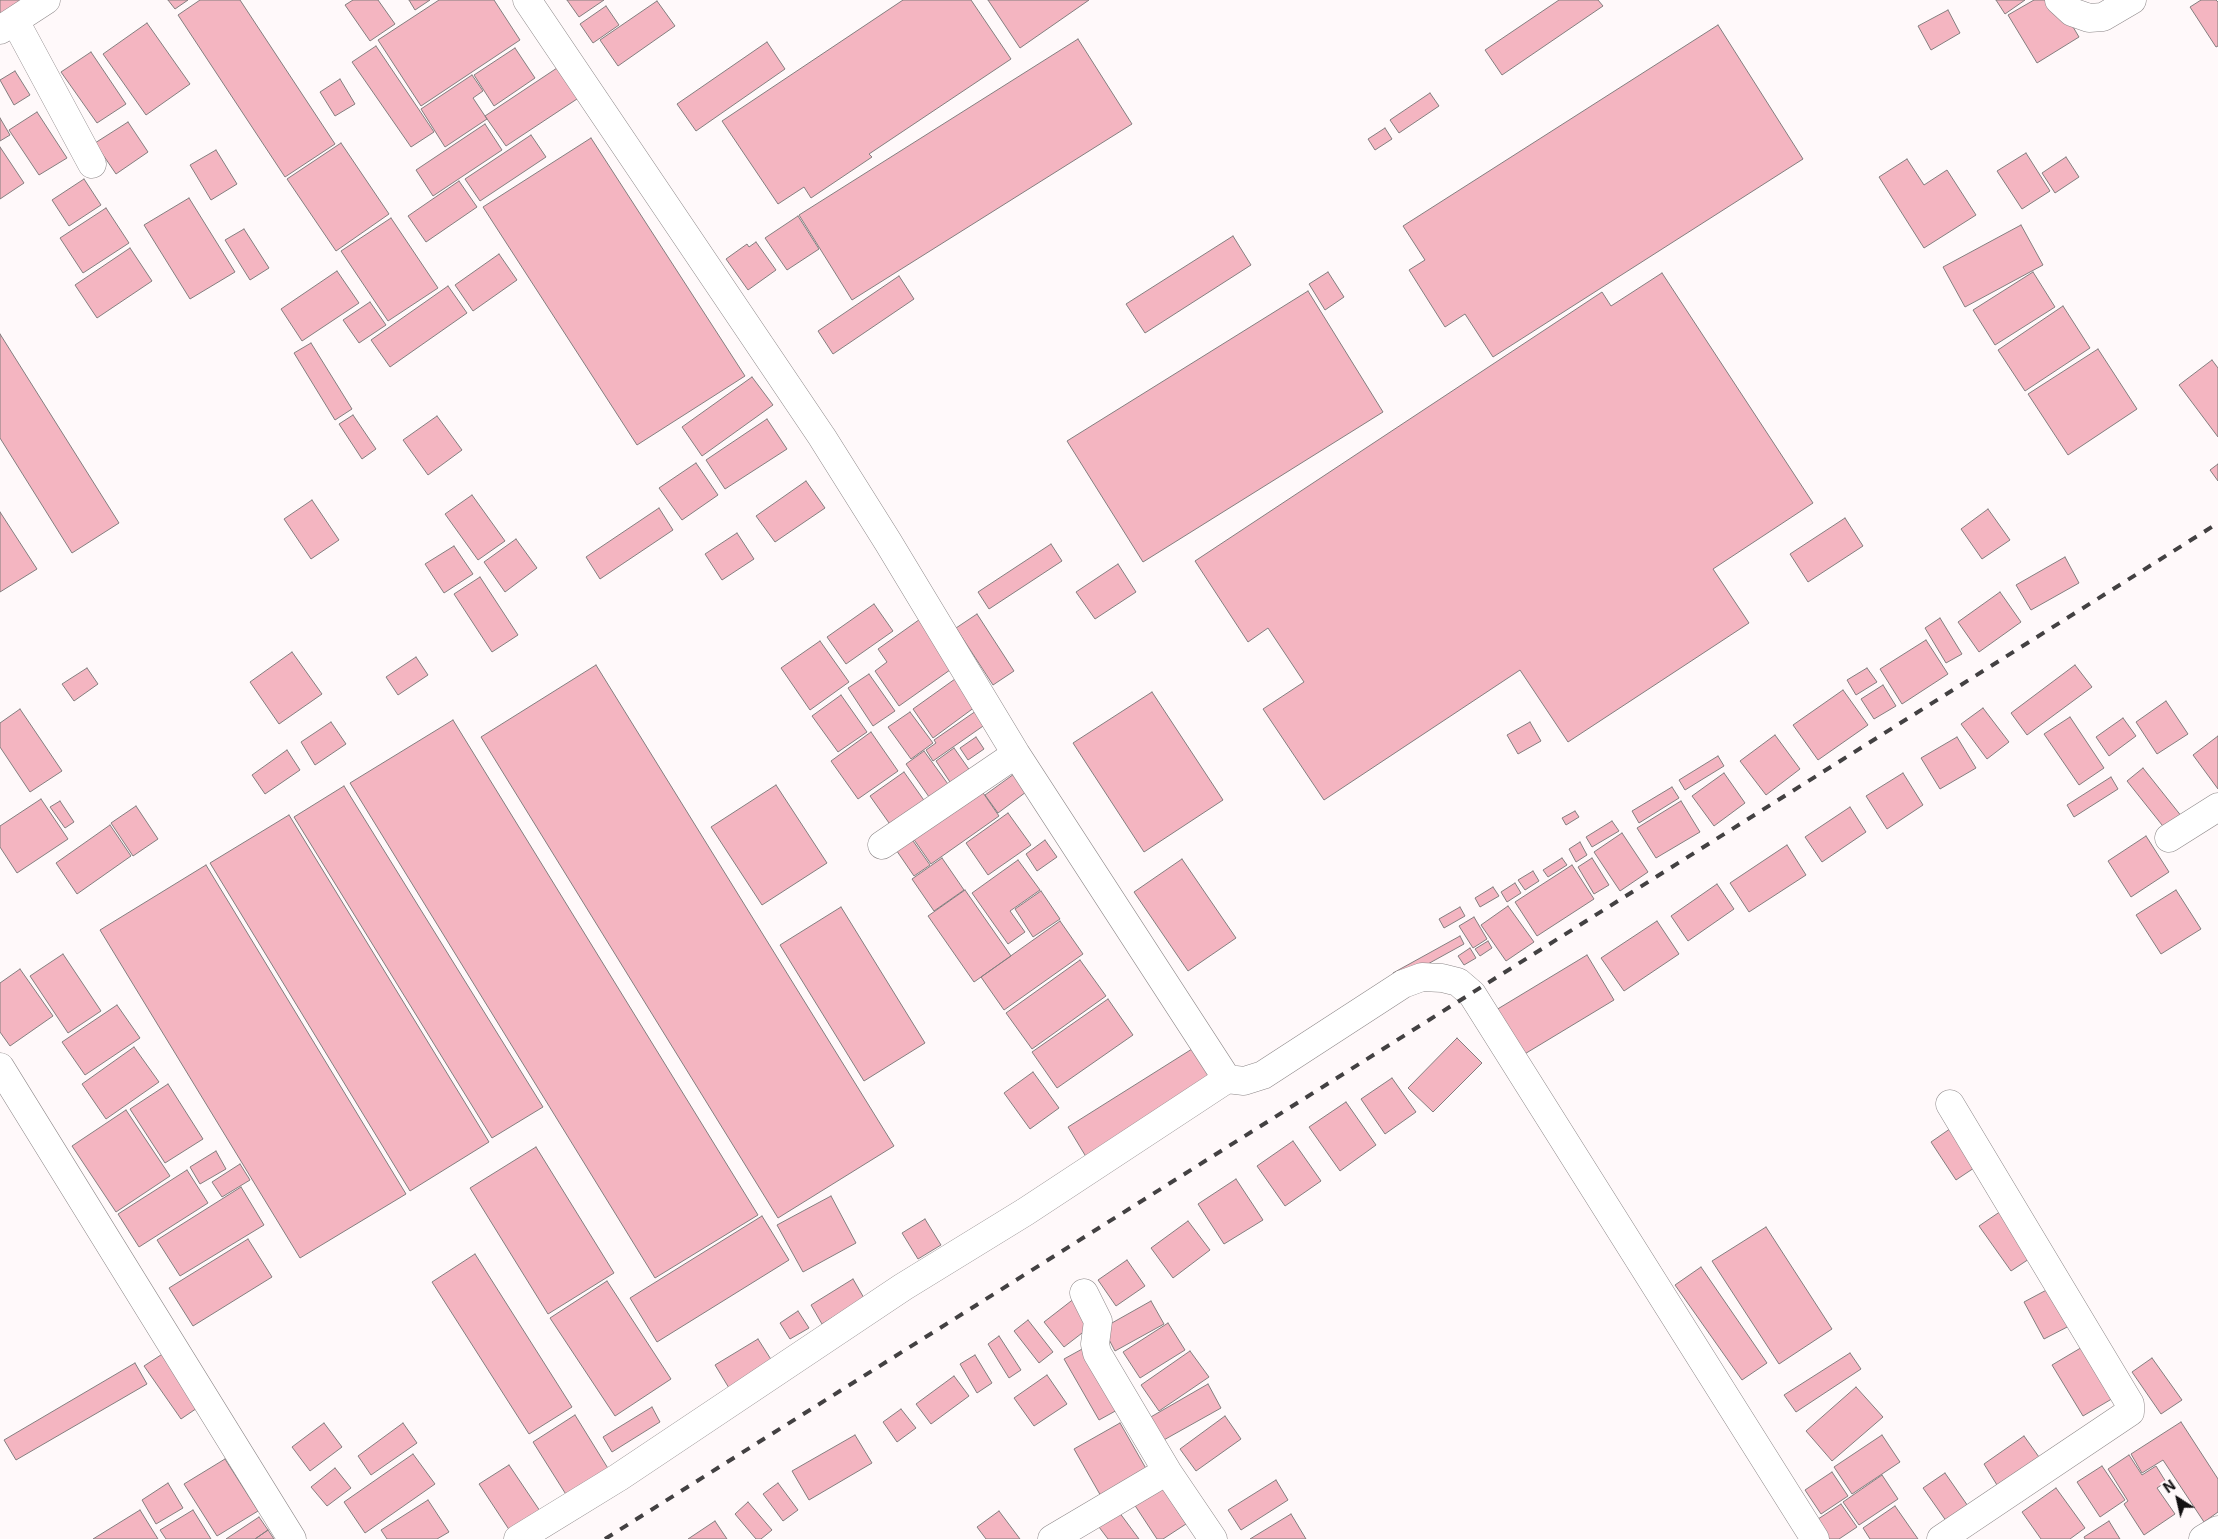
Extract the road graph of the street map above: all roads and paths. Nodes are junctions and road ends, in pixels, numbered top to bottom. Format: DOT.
graph roads {
  1 [pos="46,0"];
  2 [pos="527,0"];
  3 [pos="2059,0"];
  4 [pos="2132,0"];
  5 [pos="8,25"];
  6 [pos="92,164"];
  7 [pos="1016,754"];
  8 [pos="2218,807"];
  9 [pos="2169,838"];
  10 [pos="882,845"];
  11 [pos="0,1067"];
  12 [pos="1227,1079"];
  13 [pos="1950,1104"];
  14 [pos="1084,1293"];
  15 [pos="1167,1471"];
  16 [pos="2218,1530"];
  17 [pos="292,1539"];
  18 [pos="518,1539"];
  19 [pos="1052,1539"];
  20 [pos="1213,1539"];
  21 [pos="1815,1539"];
  22 [pos="1941,1539"];
  23 [pos="2203,1539"];
  1 -- 5 [label="street"];
  2 -- 7 [label="street"];
  3 -- 4 [label="street"];
  5 -- 6 [label="street"];
  7 -- 10 [label="street"];
  7 -- 12 [label="street"];
  8 -- 9 [label="street"];
  11 -- 17 [label="street"];
  12 -- 18 [label="street"];
  12 -- 21 [label="street"];
  13 -- 22 [label="street"];
  14 -- 15 [label="street"];
  15 -- 19 [label="street"];
  15 -- 20 [label="street"];
  16 -- 23 [label="street"];
}
